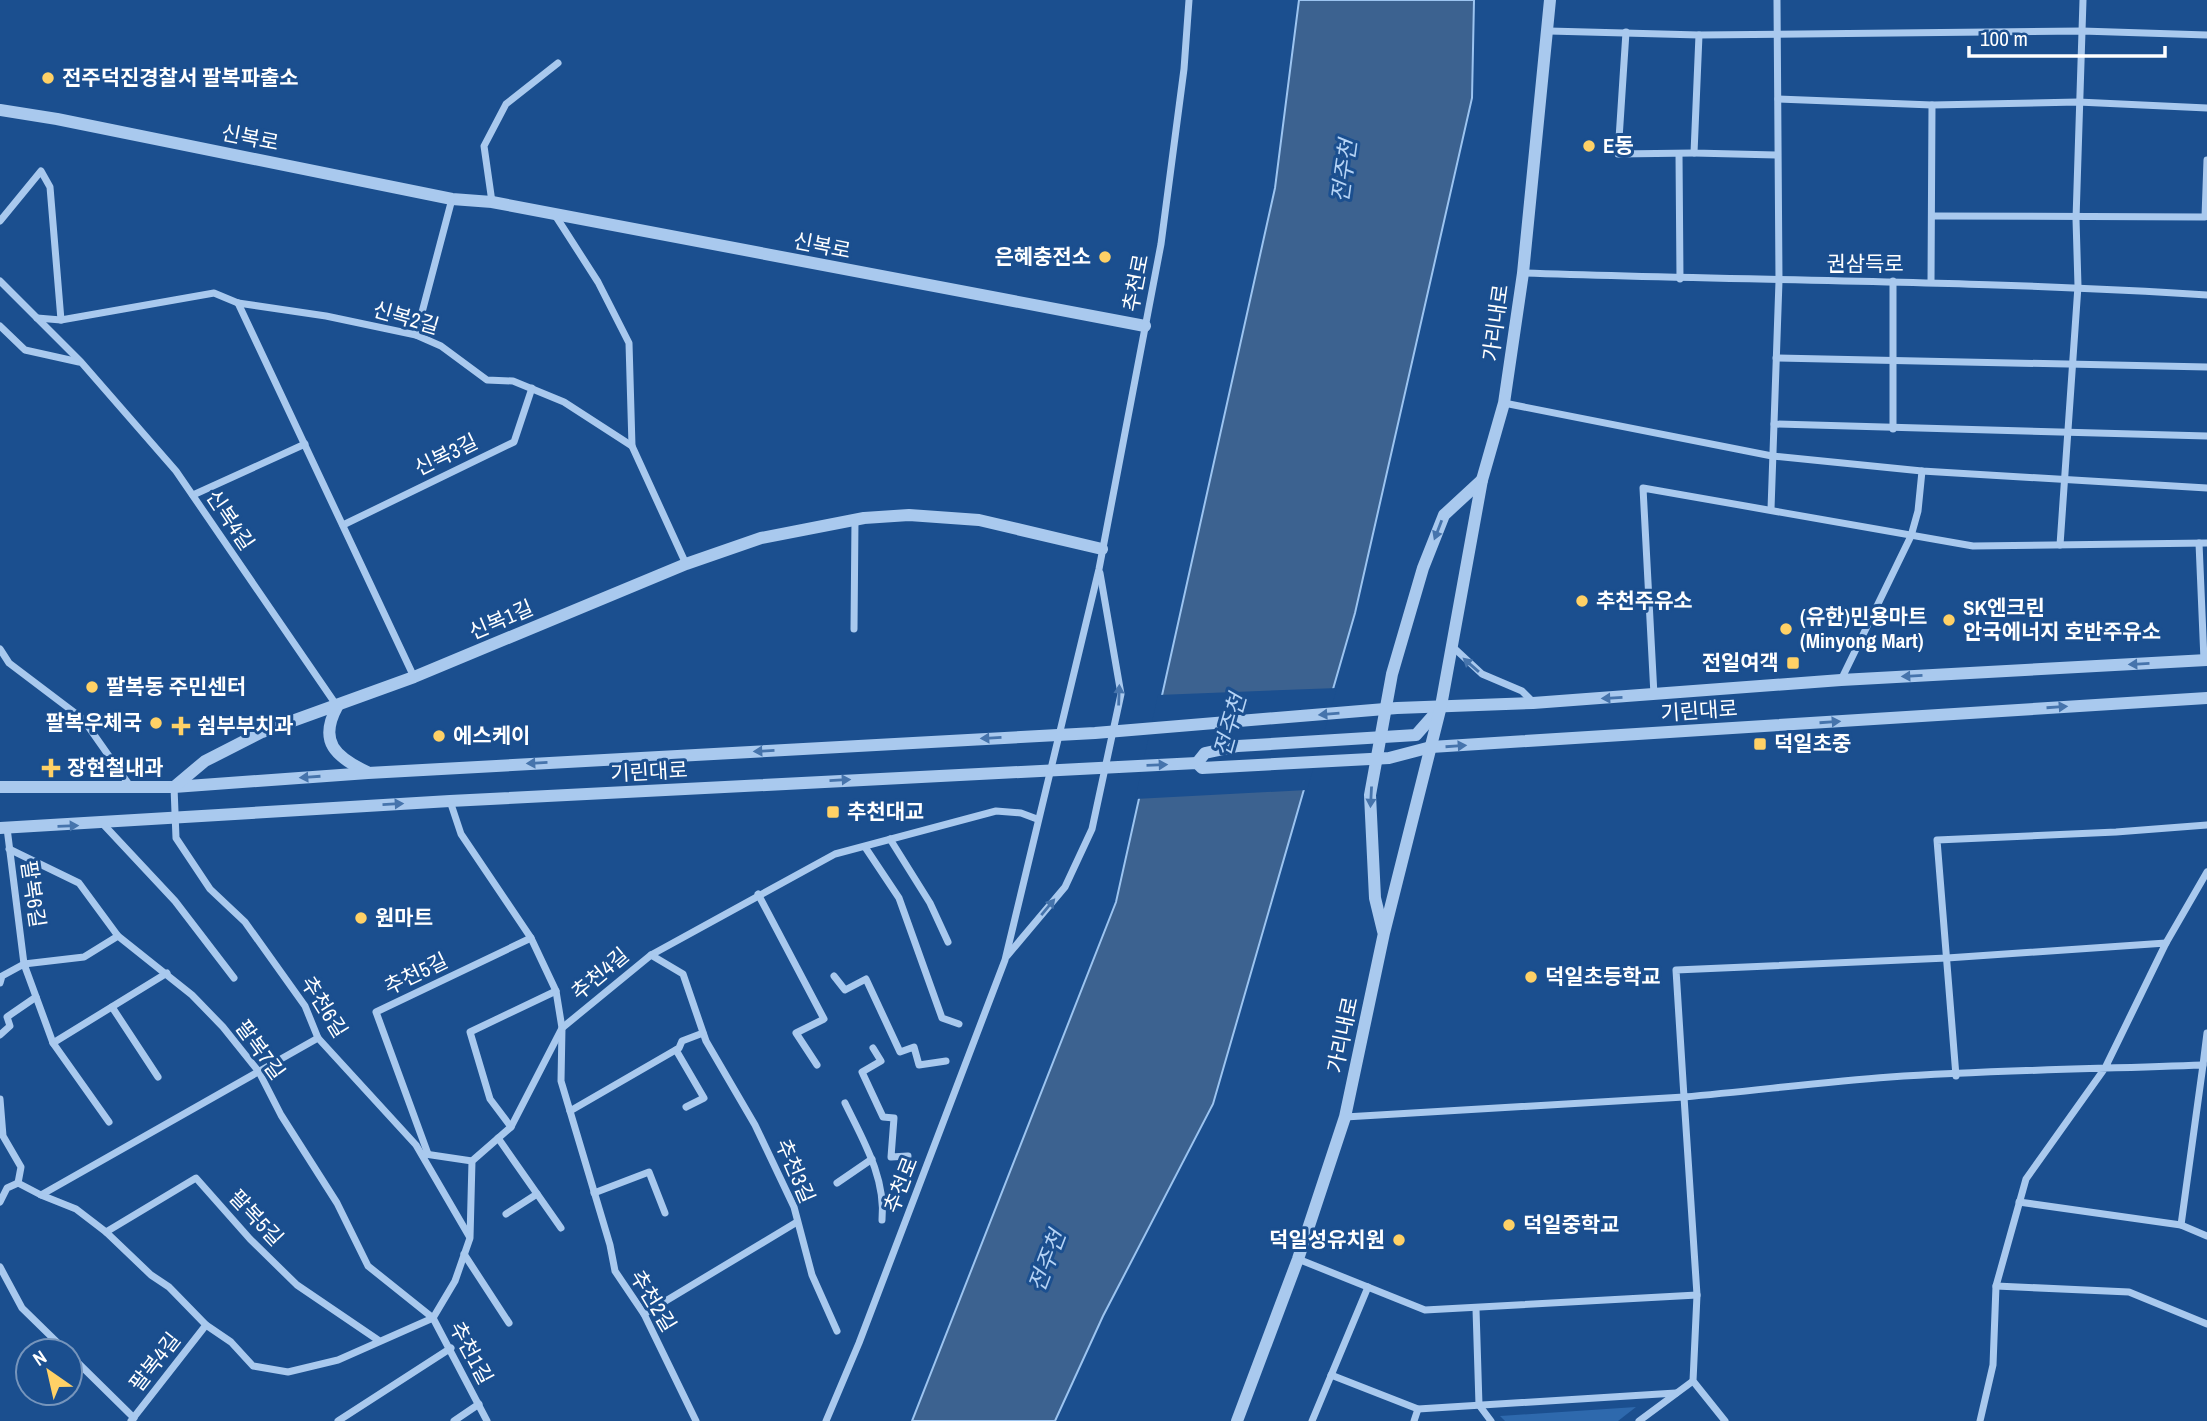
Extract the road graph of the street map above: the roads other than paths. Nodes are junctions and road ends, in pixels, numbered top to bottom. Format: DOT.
graph roads {
  1 [pos="1189,0"];
  2 [pos="1550,0"];
  3 [pos="1777,0"];
  4 [pos="2082,0"];
  5 [pos="1549,31"];
  6 [pos="2082,31"];
  7 [pos="1626,32"];
  8 [pos="1777,32"];
  9 [pos="1699,35"];
  10 [pos="2207,35"];
  11 [pos="558,63"];
  12 [pos="1778,99"];
  13 [pos="2078,102"];
  14 [pos="1933,106"];
  15 [pos="2207,108"];
  16 [pos="0,110"];
  17 [pos="1694,153"];
  18 [pos="1679,154"];
  19 [pos="1776,155"];
  20 [pos="2207,160"];
  21 [pos="453,198"];
  22 [pos="492,202"];
  23 [pos="555,215"];
  24 [pos="1932,216"];
  25 [pos="2076,219"];
  26 [pos="0,221"];
  27 [pos="1523,273"];
  28 [pos="1680,279"];
  29 [pos="0,281"];
  30 [pos="1779,281"];
  31 [pos="1893,281"];
  32 [pos="1931,282"];
  33 [pos="2078,286"];
  34 [pos="2207,295"];
  35 [pos="238,303"];
  36 [pos="37,318"];
  37 [pos="61,320"];
  38 [pos="0,326"];
  39 [pos="1145,326"];
  40 [pos="416,335"];
  41 [pos="1776,358"];
  42 [pos="1892,360"];
  43 [pos="81,362"];
  44 [pos="2074,363"];
  45 [pos="2207,368"];
  46 [pos="532,388"];
  47 [pos="1504,403"];
  48 [pos="1774,424"];
  49 [pos="1893,429"];
  50 [pos="2067,434"];
  51 [pos="2207,436"];
  52 [pos="304,444"];
  53 [pos="632,446"];
  54 [pos="1772,456"];
  55 [pos="1922,471"];
  56 [pos="2063,478"];
  57 [pos="1482,480"];
  58 [pos="2207,488"];
  59 [pos="192,495"];
  60 [pos="1771,509"];
  61 [pos="855,520"];
  62 [pos="343,525"];
  63 [pos="1910,536"];
  64 [pos="2203,543"];
  65 [pos="2060,545"];
  66 [pos="1102,549"];
  67 [pos="686,564"];
  68 [pos="1099,569"];
  69 [pos="854,629"];
  70 [pos="1454,648"];
  71 [pos="0,649"];
  72 [pos="2205,660"];
  73 [pos="414,677"];
  74 [pos="1841,680"];
  75 [pos="1654,696"];
  76 [pos="2207,698"];
  77 [pos="1533,703"];
  78 [pos="1441,706"];
  79 [pos="337,707"];
  80 [pos="1059,734"];
  81 [pos="1431,747"];
  82 [pos="1197,763"];
  83 [pos="1050,769"];
  84 [pos="368,773"];
  85 [pos="131,787"];
  86 [pos="174,787"];
  87 [pos="0,788"];
  88 [pos="450,800"];
  89 [pos="174,817"];
  90 [pos="1037,819"];
  91 [pos="103,824"];
  92 [pos="2207,825"];
  93 [pos="4,828"];
  94 [pos="890,839"];
  95 [pos="865,847"];
  96 [pos="9,849"];
  97 [pos="2207,872"];
  98 [pos="758,894"];
  99 [pos="1384,933"];
  100 [pos="118,936"];
  101 [pos="531,938"];
  102 [pos="948,942"];
  103 [pos="2166,943"];
  104 [pos="651,954"];
  105 [pos="1947,958"];
  106 [pos="1004,960"];
  107 [pos="24,964"];
  108 [pos="167,973"];
  109 [pos="834,976"];
  110 [pos="234,978"];
  111 [pos="0,983"];
  112 [pos="556,991"];
  113 [pos="36,997"];
  114 [pos="112,1007"];
  115 [pos="959,1024"];
  116 [pos="562,1028"];
  117 [pos="703,1033"];
  118 [pos="2207,1033"];
  119 [pos="0,1035"];
  120 [pos="318,1038"];
  121 [pos="53,1043"];
  122 [pos="873,1048"];
  123 [pos="676,1050"];
  124 [pos="946,1061"];
  125 [pos="817,1065"];
  126 [pos="2203,1065"];
  127 [pos="2105,1068"];
  128 [pos="259,1072"];
  129 [pos="1956,1076"];
  130 [pos="158,1077"];
  131 [pos="1684,1097"];
  132 [pos="0,1099"];
  133 [pos="845,1104"];
  134 [pos="686,1107"];
  135 [pos="570,1111"];
  136 [pos="1345,1116"];
  137 [pos="108,1122"];
  138 [pos="511,1127"];
  139 [pos="498,1138"];
  140 [pos="424,1154"];
  141 [pos="908,1156"];
  142 [pos="872,1159"];
  143 [pos="472,1161"];
  144 [pos="18,1183"];
  145 [pos="837,1183"];
  146 [pos="594,1193"];
  147 [pos="537,1194"];
  148 [pos="41,1195"];
  149 [pos="0,1202"];
  150 [pos="2019,1202"];
  151 [pos="664,1213"];
  152 [pos="506,1214"];
  153 [pos="882,1220"];
  154 [pos="797,1222"];
  155 [pos="2182,1225"];
  156 [pos="561,1228"];
  157 [pos="106,1232"];
  158 [pos="2207,1236"];
  159 [pos="470,1238"];
  160 [pos="464,1254"];
  161 [pos="1298,1259"];
  162 [pos="0,1267"];
  163 [pos="1996,1286"];
  164 [pos="1367,1287"];
  165 [pos="1697,1295"];
  166 [pos="1476,1309"];
  167 [pos="644,1314"];
  168 [pos="433,1318"];
  169 [pos="509,1323"];
  170 [pos="2207,1324"];
  171 [pos="206,1325"];
  172 [pos="837,1331"];
  173 [pos="52,1337"];
  174 [pos="378,1340"];
  175 [pos="451,1348"];
  176 [pos="84,1369"];
  177 [pos="1331,1375"];
  178 [pos="1693,1381"];
  179 [pos="1676,1393"];
  180 [pos="479,1404"];
  181 [pos="1479,1405"];
  182 [pos="1418,1409"];
  183 [pos="133,1419"];
  184 [pos="338,1421"];
  185 [pos="454,1421"];
  186 [pos="487,1421"];
  187 [pos="696,1421"];
  188 [pos="826,1421"];
  189 [pos="1237,1421"];
  190 [pos="1311,1421"];
  191 [pos="1414,1421"];
  192 [pos="1491,1421"];
  193 [pos="1639,1421"];
  194 [pos="1725,1421"];
  195 [pos="1980,1421"];
  1 -- 39 [label="street, 추천로"];
  2 -- 5 [label="street, 가리내로"];
  3 -- 8 [label="street"];
  4 -- 6 [label="street"];
  5 -- 7 [label="street"];
  5 -- 27 [label="street, 가리내로"];
  6 -- 8 [label="street"];
  6 -- 10 [label="street"];
  6 -- 13 [label="street"];
  7 -- 9 [label="street"];
  7 -- 18 [label="street"];
  8 -- 9 [label="street"];
  8 -- 12 [label="street"];
  9 -- 17 [label="street"];
  11 -- 22 [label="street"];
  12 -- 14 [label="street"];
  12 -- 19 [label="street"];
  13 -- 14 [label="street"];
  13 -- 15 [label="street"];
  13 -- 25 [label="street"];
  14 -- 24 [label="street"];
  16 -- 21 [label="street, 신복로"];
  17 -- 18 [label="street"];
  17 -- 19 [label="street"];
  18 -- 28 [label="street"];
  19 -- 30 [label="street"];
  20 -- 25 [label="street"];
  21 -- 22 [label="street, 신복로"];
  21 -- 40 [label="street"];
  22 -- 23 [label="street, 신복로"];
  23 -- 39 [label="street, 신복로"];
  23 -- 53 [label="street"];
  24 -- 25 [label="street"];
  24 -- 32 [label="street"];
  25 -- 33 [label="street"];
  26 -- 37 [label="street"];
  27 -- 28 [label="street, 권삼득로"];
  27 -- 47 [label="street, 가리내로"];
  28 -- 30 [label="street, 권삼득로"];
  29 -- 36 [label="street, 신복4길"];
  30 -- 31 [label="street, 권삼득로"];
  30 -- 41 [label="street"];
  31 -- 32 [label="street, 권삼득로"];
  31 -- 42 [label="street"];
  32 -- 33 [label="street, 권삼득로"];
  33 -- 34 [label="street, 권삼득로"];
  33 -- 44 [label="street"];
  35 -- 37 [label="street, 신복2길"];
  35 -- 40 [label="street, 신복2길"];
  35 -- 52 [label="street"];
  36 -- 37 [label="street, 신복2길"];
  36 -- 43 [label="street, 신복4길"];
  38 -- 43 [label="street"];
  39 -- 66 [label="street, 추천로"];
  40 -- 46 [label="street, 신복2길"];
  41 -- 42 [label="street"];
  41 -- 48 [label="street"];
  42 -- 44 [label="street"];
  42 -- 49 [label="street"];
  43 -- 59 [label="street, 신복4길"];
  44 -- 45 [label="street"];
  44 -- 50 [label="street"];
  46 -- 53 [label="street, 신복2길"];
  46 -- 62 [label="street, 신복3길"];
  47 -- 54 [label="street"];
  47 -- 57 [label="street, 가리내로"];
  48 -- 49 [label="street"];
  48 -- 54 [label="street"];
  49 -- 50 [label="street"];
  50 -- 51 [label="street"];
  50 -- 56 [label="street"];
  52 -- 59 [label="street"];
  52 -- 62 [label="street"];
  53 -- 67 [label="street"];
  54 -- 55 [label="street"];
  54 -- 60 [label="street"];
  55 -- 56 [label="street"];
  55 -- 63 [label="street"];
  56 -- 58 [label="street"];
  56 -- 65 [label="street"];
  57 -- 70 [label="street, 가리내로"];
  57 -- 99 [label="street, one-way"];
  59 -- 79 [label="street, 신복4길"];
  60 -- 63 [label="street"];
  60 -- 75 [label="street"];
  61 -- 66 [label="street, 신복1길"];
  61 -- 67 [label="street, 신복1길"];
  61 -- 69 [label="street"];
  62 -- 73 [label="street"];
  63 -- 65 [label="street"];
  63 -- 74 [label="street"];
  64 -- 65 [label="street"];
  64 -- 72 [label="street"];
  66 -- 68 [label="street, 추천로"];
  67 -- 73 [label="street, 신복1길"];
  68 -- 80 [label="street, 추천로"];
  106 -- 68 [label="street, 추천로, one-way"];
  77 -- 70 [label="street, one-way"];
  70 -- 78 [label="street, 가리내로"];
  71 -- 85 [label="street"];
  72 -- 74 [label="street, 기린대로, one-way"];
  73 -- 79 [label="street, 신복1길"];
  74 -- 75 [label="street, 기린대로"];
  75 -- 77 [label="street, 기린대로, one-way"];
  81 -- 76 [label="street, 기린대로, one-way"];
  77 -- 78 [label="street, 기린대로"];
  78 -- 80 [label="street, 기린대로, one-way"];
  78 -- 81 [label="street, 가리내로"];
  78 -- 82 [label="street, 기린대로"];
  79 -- 84 [label="street"];
  79 -- 86 [label="street, 신복1길"];
  80 -- 83 [label="street, 추천로"];
  80 -- 84 [label="street, 기린대로, one-way"];
  81 -- 82 [label="street, 기린대로"];
  81 -- 99 [label="street, 가리내로"];
  83 -- 82 [label="street, 기린대로, one-way"];
  88 -- 83 [label="street, 기린대로, one-way"];
  83 -- 90 [label="street, 추천로"];
  84 -- 86 [label="street, 기린대로, one-way"];
  85 -- 86 [label="street, 기린대로"];
  85 -- 87 [label="street, 기린대로"];
  86 -- 89 [label="street, 추천6길"];
  89 -- 88 [label="street, 기린대로, one-way"];
  88 -- 101 [label="street"];
  89 -- 91 [label="street, 기린대로"];
  89 -- 120 [label="street, 추천6길"];
  90 -- 94 [label="street, 추천4길"];
  90 -- 106 [label="street, 추천로"];
  93 -- 91 [label="street, 기린대로, one-way"];
  91 -- 110 [label="street"];
  92 -- 105 [label="street"];
  93 -- 96 [label="street, 팔복6길"];
  94 -- 95 [label="street, 추천4길"];
  94 -- 102 [label="street"];
  95 -- 98 [label="street, 추천4길"];
  95 -- 115 [label="street"];
  96 -- 100 [label="street, 팔복7길"];
  96 -- 107 [label="street, 팔복6길"];
  97 -- 103 [label="street"];
  98 -- 104 [label="street, 추천4길"];
  98 -- 125 [label="street"];
  99 -- 136 [label="street, 가리내로"];
  100 -- 107 [label="street"];
  100 -- 108 [label="street, 팔복7길"];
  101 -- 112 [label="street"];
  101 -- 140 [label="street, 추천5길"];
  103 -- 105 [label="street"];
  103 -- 127 [label="street"];
  104 -- 116 [label="street, 추천4길"];
  104 -- 117 [label="street, 추천3길"];
  105 -- 129 [label="street"];
  105 -- 131 [label="street"];
  106 -- 188 [label="street, 추천로"];
  107 -- 111 [label="street"];
  107 -- 113 [label="street, 팔복6길"];
  108 -- 114 [label="street"];
  108 -- 128 [label="street, 팔복7길"];
  109 -- 124 [label="street"];
  112 -- 116 [label="street"];
  112 -- 138 [label="street"];
  113 -- 119 [label="street"];
  113 -- 121 [label="street, 팔복6길"];
  114 -- 121 [label="street"];
  114 -- 130 [label="street"];
  116 -- 135 [label="street, 추천2길"];
  116 -- 138 [label="street, 추천4길"];
  117 -- 123 [label="street"];
  117 -- 154 [label="street, 추천3길"];
  118 -- 126 [label="street"];
  120 -- 128 [label="street"];
  120 -- 140 [label="street, 추천6길"];
  121 -- 137 [label="street, 팔복6길"];
  122 -- 141 [label="street, 추천로"];
  123 -- 134 [label="street"];
  123 -- 135 [label="street"];
  126 -- 127 [label="street"];
  126 -- 155 [label="street"];
  127 -- 129 [label="street"];
  127 -- 150 [label="street"];
  128 -- 148 [label="street"];
  128 -- 168 [label="street, 팔복7길"];
  129 -- 131 [label="street"];
  131 -- 136 [label="street"];
  131 -- 165 [label="street"];
  132 -- 144 [label="street"];
  133 -- 142 [label="street, 추천로"];
  135 -- 146 [label="street, 추천2길"];
  136 -- 161 [label="street, 가리내로"];
  138 -- 139 [label="street, 추천4길"];
  139 -- 143 [label="street, 추천4길"];
  139 -- 147 [label="street"];
  140 -- 143 [label="street"];
  140 -- 159 [label="street, 추천6길"];
  142 -- 145 [label="street, 추천로"];
  142 -- 153 [label="street, 추천로"];
  143 -- 159 [label="street"];
  144 -- 148 [label="street"];
  144 -- 149 [label="street"];
  146 -- 151 [label="street"];
  146 -- 167 [label="street, 추천2길"];
  147 -- 152 [label="street"];
  147 -- 156 [label="street"];
  148 -- 157 [label="street"];
  150 -- 155 [label="street"];
  150 -- 163 [label="street"];
  154 -- 167 [label="street"];
  154 -- 172 [label="street, 추천3길"];
  155 -- 158 [label="street"];
  157 -- 171 [label="street"];
  157 -- 174 [label="street, 팔복5길"];
  159 -- 160 [label="street"];
  160 -- 168 [label="street"];
  160 -- 169 [label="street"];
  161 -- 164 [label="street"];
  161 -- 189 [label="street, 가리내로"];
  162 -- 173 [label="street"];
  163 -- 170 [label="street"];
  163 -- 195 [label="street"];
  164 -- 166 [label="street"];
  164 -- 177 [label="street"];
  165 -- 166 [label="street"];
  165 -- 178 [label="street"];
  166 -- 181 [label="street"];
  167 -- 187 [label="street, 추천2길"];
  168 -- 174 [label="street"];
  168 -- 175 [label="street, 추천1길"];
  171 -- 174 [label="street"];
  171 -- 183 [label="street, 팔복4길"];
  175 -- 180 [label="street, 추천1길"];
  175 -- 184 [label="street"];
  176 -- 183 [label="street"];
  177 -- 182 [label="street"];
  177 -- 190 [label="street"];
  178 -- 179 [label="street"];
  178 -- 194 [label="street"];
  179 -- 181 [label="street"];
  179 -- 193 [label="street"];
  180 -- 185 [label="street, 추천1길"];
  180 -- 186 [label="street, 추천1길"];
  181 -- 182 [label="street"];
  181 -- 192 [label="street"];
  182 -- 191 [label="street"];
}
